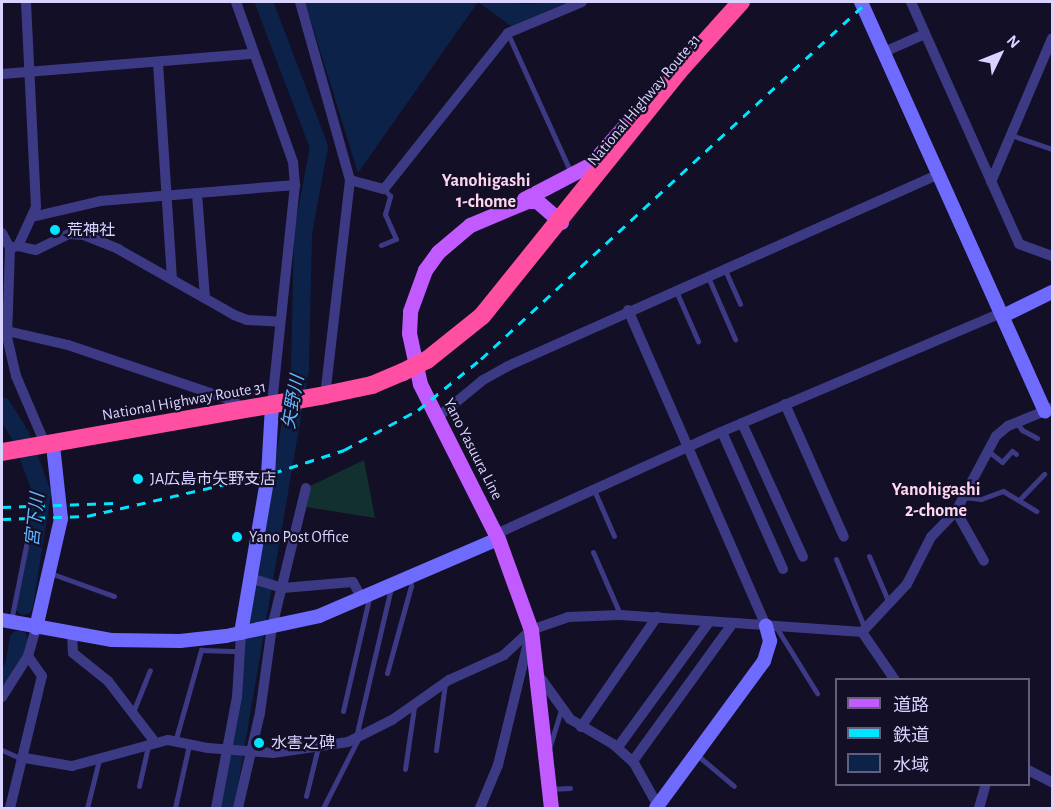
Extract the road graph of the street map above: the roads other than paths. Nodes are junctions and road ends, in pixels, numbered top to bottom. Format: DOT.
graph roads {
  1 [pos="26,2"];
  2 [pos="236,2"];
  3 [pos="300,2"];
  4 [pos="582,2"];
  5 [pos="741,2"];
  6 [pos="756,2"];
  7 [pos="861,2"];
  8 [pos="911,2"];
  9 [pos="507,33"];
  10 [pos="925,34"];
  11 [pos="1053,38"];
  12 [pos="884,52"];
  13 [pos="253,54"];
  14 [pos="158,63"];
  15 [pos="679,71"];
  16 [pos="29,72"];
  17 [pos="2,74"];
  18 [pos="1011,135"];
  19 [pos="1053,149"];
  20 [pos="939,174"];
  21 [pos="572,175"];
  22 [pos="350,180"];
  23 [pos="991,182"];
  24 [pos="295,185"];
  25 [pos="384,189"];
  26 [pos="197,194"];
  27 [pos="168,196"];
  28 [pos="510,206"];
  29 [pos="32,217"];
  30 [pos="561,222"];
  31 [pos="2,233"];
  32 [pos="381,245"];
  33 [pos="14,247"];
  34 [pos="1053,256"];
  35 [pos="724,268"];
  36 [pos="708,276"];
  37 [pos="172,280"];
  38 [pos="676,290"];
  39 [pos="1053,292"];
  40 [pos="205,298"];
  41 [pos="740,304"];
  42 [pos="628,310"];
  43 [pos="1002,314"];
  44 [pos="280,322"];
  45 [pos="8,331"];
  46 [pos="735,339"];
  47 [pos="698,341"];
  48 [pos="321,395"];
  49 [pos="275,404"];
  50 [pos="785,404"];
  51 [pos="247,409"];
  52 [pos="1049,410"];
  53 [pos="438,417"];
  54 [pos="742,423"];
  55 [pos="1017,423"];
  56 [pos="722,432"];
  57 [pos="1037,438"];
  58 [pos="690,446"];
  59 [pos="40,447"];
  60 [pos="987,450"];
  61 [pos="2,452"];
  62 [pos="1016,454"];
  63 [pos="1044,474"];
  64 [pos="306,488"];
  65 [pos="594,490"];
  66 [pos="962,496"];
  67 [pos="1020,499"];
  68 [pos="956,510"];
  69 [pos="1036,511"];
  70 [pos="614,536"];
  71 [pos="497,537"];
  72 [pos="844,537"];
  73 [pos="27,541"];
  74 [pos="593,552"];
  75 [pos="869,556"];
  76 [pos="802,557"];
  77 [pos="836,559"];
  78 [pos="984,561"];
  79 [pos="783,569"];
  80 [pos="50,573"];
  81 [pos="250,578"];
  82 [pos="410,578"];
  83 [pos="391,586"];
  84 [pos="283,588"];
  85 [pos="114,596"];
  86 [pos="366,598"];
  87 [pos="890,604"];
  88 [pos="620,615"];
  89 [pos="657,617"];
  90 [pos="6,621"];
  91 [pos="709,621"];
  92 [pos="733,623"];
  93 [pos="771,626"];
  94 [pos="36,628"];
  95 [pos="270,628"];
  96 [pos="531,630"];
  97 [pos="864,631"];
  98 [pos="243,632"];
  99 [pos="72,634"];
  100 [pos="239,651"];
  101 [pos="28,656"];
  102 [pos="150,669"];
  103 [pos="387,673"];
  104 [pos="537,673"];
  105 [pos="895,678"];
  106 [pos="446,682"];
  107 [pos="817,693"];
  108 [pos="2,697"];
  109 [pos="414,702"];
  110 [pos="561,708"];
  111 [pos="343,711"];
  112 [pos="132,714"];
  113 [pos="581,727"];
  114 [pos="357,738"];
  115 [pos="175,742"];
  116 [pos="151,744"];
  117 [pos="189,745"];
  118 [pos="318,747"];
  119 [pos="618,747"];
  120 [pos="2,750"];
  121 [pos="436,750"];
  122 [pos="231,751"];
  123 [pos="545,751"];
  124 [pos="249,752"];
  125 [pos="696,754"];
  126 [pos="25,759"];
  127 [pos="99,760"];
  128 [pos="633,761"];
  129 [pos="405,769"];
  130 [pos="1030,770"];
  131 [pos="1053,782"];
  132 [pos="138,786"];
  133 [pos="734,786"];
  134 [pos="985,786"];
  135 [pos="570,788"];
  136 [pos="549,789"];
  137 [pos="306,796"];
  138 [pos="659,806"];
  139 [pos="10,808"];
  140 [pos="87,808"];
  141 [pos="175,808"];
  142 [pos="216,808"];
  143 [pos="238,808"];
  144 [pos="323,808"];
  145 [pos="480,808"];
  146 [pos="551,808"];
  147 [pos="979,808"];
  1 -- 16 [label="street"];
  2 -- 13 [label="street"];
  3 -- 22 [label="street"];
  4 -- 9 [label="street"];
  5 -- 15 [label="highway, National Highway Route 31"];
  6 -- 30 [label="highway, National Highway Route 31"];
  7 -- 12 [label="street"];
  8 -- 10 [label="street"];
  9 -- 21 [label="lane"];
  9 -- 25 [label="street"];
  10 -- 12 [label="street"];
  10 -- 23 [label="street"];
  11 -- 18 [label="street"];
  12 -- 20 [label="street"];
  13 -- 14 [label="street"];
  13 -- 24 [label="street"];
  14 -- 16 [label="street"];
  14 -- 27 [label="street"];
  15 -- 21 [label="main road"];
  15 -- 30 [label="highway, National Highway Route 31"];
  16 -- 17 [label="street"];
  16 -- 29 [label="street"];
  18 -- 19 [label="lane"];
  18 -- 23 [label="street"];
  20 -- 35 [label="street"];
  20 -- 43 [label="street"];
  21 -- 28 [label="main road"];
  22 -- 25 [label="street"];
  22 -- 48 [label="street"];
  23 -- 34 [label="street"];
  24 -- 26 [label="street"];
  24 -- 44 [label="street"];
  25 -- 32 [label="lane"];
  26 -- 27 [label="street"];
  26 -- 40 [label="street"];
  27 -- 29 [label="street"];
  27 -- 37 [label="street"];
  28 -- 30 [label="main road, Yano Yasuura Line"];
  28 -- 53 [label="main road, Yano Yasuura Line"];
  29 -- 33 [label="street"];
  30 -- 48 [label="highway, National Highway Route 31, bridge"];
  31 -- 33 [label="street"];
  33 -- 37 [label="street"];
  33 -- 45 [label="street"];
  35 -- 36 [label="street"];
  35 -- 41 [label="lane"];
  36 -- 38 [label="street"];
  36 -- 46 [label="lane"];
  37 -- 40 [label="street"];
  38 -- 42 [label="street"];
  38 -- 47 [label="lane"];
  39 -- 43 [label="street"];
  40 -- 44 [label="street"];
  42 -- 53 [label="street"];
  42 -- 58 [label="street"];
  43 -- 50 [label="street"];
  43 -- 52 [label="street"];
  44 -- 49 [label="street"];
  45 -- 51 [label="street"];
  45 -- 59 [label="street"];
  48 -- 49 [label="highway, National Highway Route 31"];
  49 -- 51 [label="highway, National Highway Route 31"];
  49 -- 81 [label="street"];
  50 -- 54 [label="street"];
  50 -- 72 [label="street"];
  51 -- 59 [label="highway, National Highway Route 31"];
  52 -- 55 [label="street"];
  53 -- 71 [label="main road, Yano Yasuura Line"];
  54 -- 56 [label="street"];
  54 -- 76 [label="street"];
  55 -- 57 [label="lane"];
  55 -- 60 [label="street"];
  56 -- 58 [label="street"];
  56 -- 79 [label="street"];
  58 -- 65 [label="street"];
  58 -- 93 [label="street"];
  59 -- 61 [label="highway, National Highway Route 31"];
  59 -- 80 [label="street"];
  60 -- 62 [label="lane"];
  60 -- 66 [label="street"];
  63 -- 67 [label="lane"];
  64 -- 84 [label="street"];
  65 -- 70 [label="lane"];
  65 -- 71 [label="street"];
  66 -- 67 [label="lane"];
  66 -- 68 [label="street"];
  67 -- 69 [label="lane"];
  68 -- 78 [label="street"];
  68 -- 87 [label="street"];
  71 -- 82 [label="street"];
  71 -- 96 [label="main road, Yano Yasuura Line"];
  73 -- 90 [label="lane"];
  74 -- 88 [label="lane"];
  75 -- 87 [label="lane"];
  77 -- 97 [label="lane"];
  80 -- 85 [label="lane"];
  80 -- 94 [label="street"];
  81 -- 84 [label="street"];
  81 -- 98 [label="street"];
  82 -- 83 [label="street"];
  82 -- 103 [label="lane"];
  83 -- 86 [label="street"];
  83 -- 114 [label="lane"];
  84 -- 86 [label="street"];
  84 -- 95 [label="street"];
  86 -- 95 [label="street"];
  86 -- 111 [label="lane"];
  87 -- 97 [label="street"];
  88 -- 89 [label="street"];
  88 -- 96 [label="street"];
  89 -- 91 [label="street"];
  89 -- 113 [label="street"];
  90 -- 94 [label="street"];
  91 -- 92 [label="street"];
  91 -- 119 [label="street"];
  92 -- 93 [label="street"];
  92 -- 128 [label="street"];
  93 -- 97 [label="street"];
  93 -- 107 [label="lane"];
  93 -- 125 [label="street"];
  94 -- 99 [label="street"];
  94 -- 101 [label="street"];
  95 -- 98 [label="street"];
  95 -- 124 [label="street"];
  96 -- 104 [label="main road, Yano Yasuura Line"];
  96 -- 106 [label="street"];
  96 -- 145 [label="street"];
  97 -- 105 [label="street"];
  98 -- 99 [label="street"];
  98 -- 100 [label="street"];
  99 -- 112 [label="street"];
  100 -- 115 [label="lane"];
  100 -- 122 [label="street"];
  101 -- 108 [label="street"];
  101 -- 126 [label="street"];
  102 -- 112 [label="lane"];
  104 -- 110 [label="street"];
  104 -- 123 [label="main road, Yano Yasuura Line"];
  106 -- 109 [label="street"];
  106 -- 121 [label="lane"];
  109 -- 114 [label="street"];
  109 -- 129 [label="lane"];
  110 -- 113 [label="street"];
  110 -- 123 [label="lane"];
  112 -- 116 [label="street"];
  113 -- 119 [label="street"];
  114 -- 118 [label="street"];
  114 -- 144 [label="lane"];
  115 -- 116 [label="street"];
  115 -- 117 [label="street"];
  116 -- 127 [label="street"];
  116 -- 132 [label="lane"];
  117 -- 122 [label="street"];
  117 -- 141 [label="lane"];
  118 -- 124 [label="street"];
  118 -- 137 [label="lane"];
  119 -- 128 [label="street"];
  120 -- 126 [label="lane"];
  122 -- 124 [label="street"];
  122 -- 142 [label="street"];
  123 -- 136 [label="main road, Yano Yasuura Line"];
  124 -- 143 [label="street"];
  125 -- 133 [label="lane"];
  125 -- 138 [label="street"];
  126 -- 127 [label="street"];
  126 -- 139 [label="street"];
  127 -- 140 [label="lane"];
  128 -- 138 [label="street"];
  130 -- 131 [label="street"];
  134 -- 147 [label="street"];
  135 -- 136 [label="lane"];
  136 -- 146 [label="main road, Yano Yasuura Line"];
}
